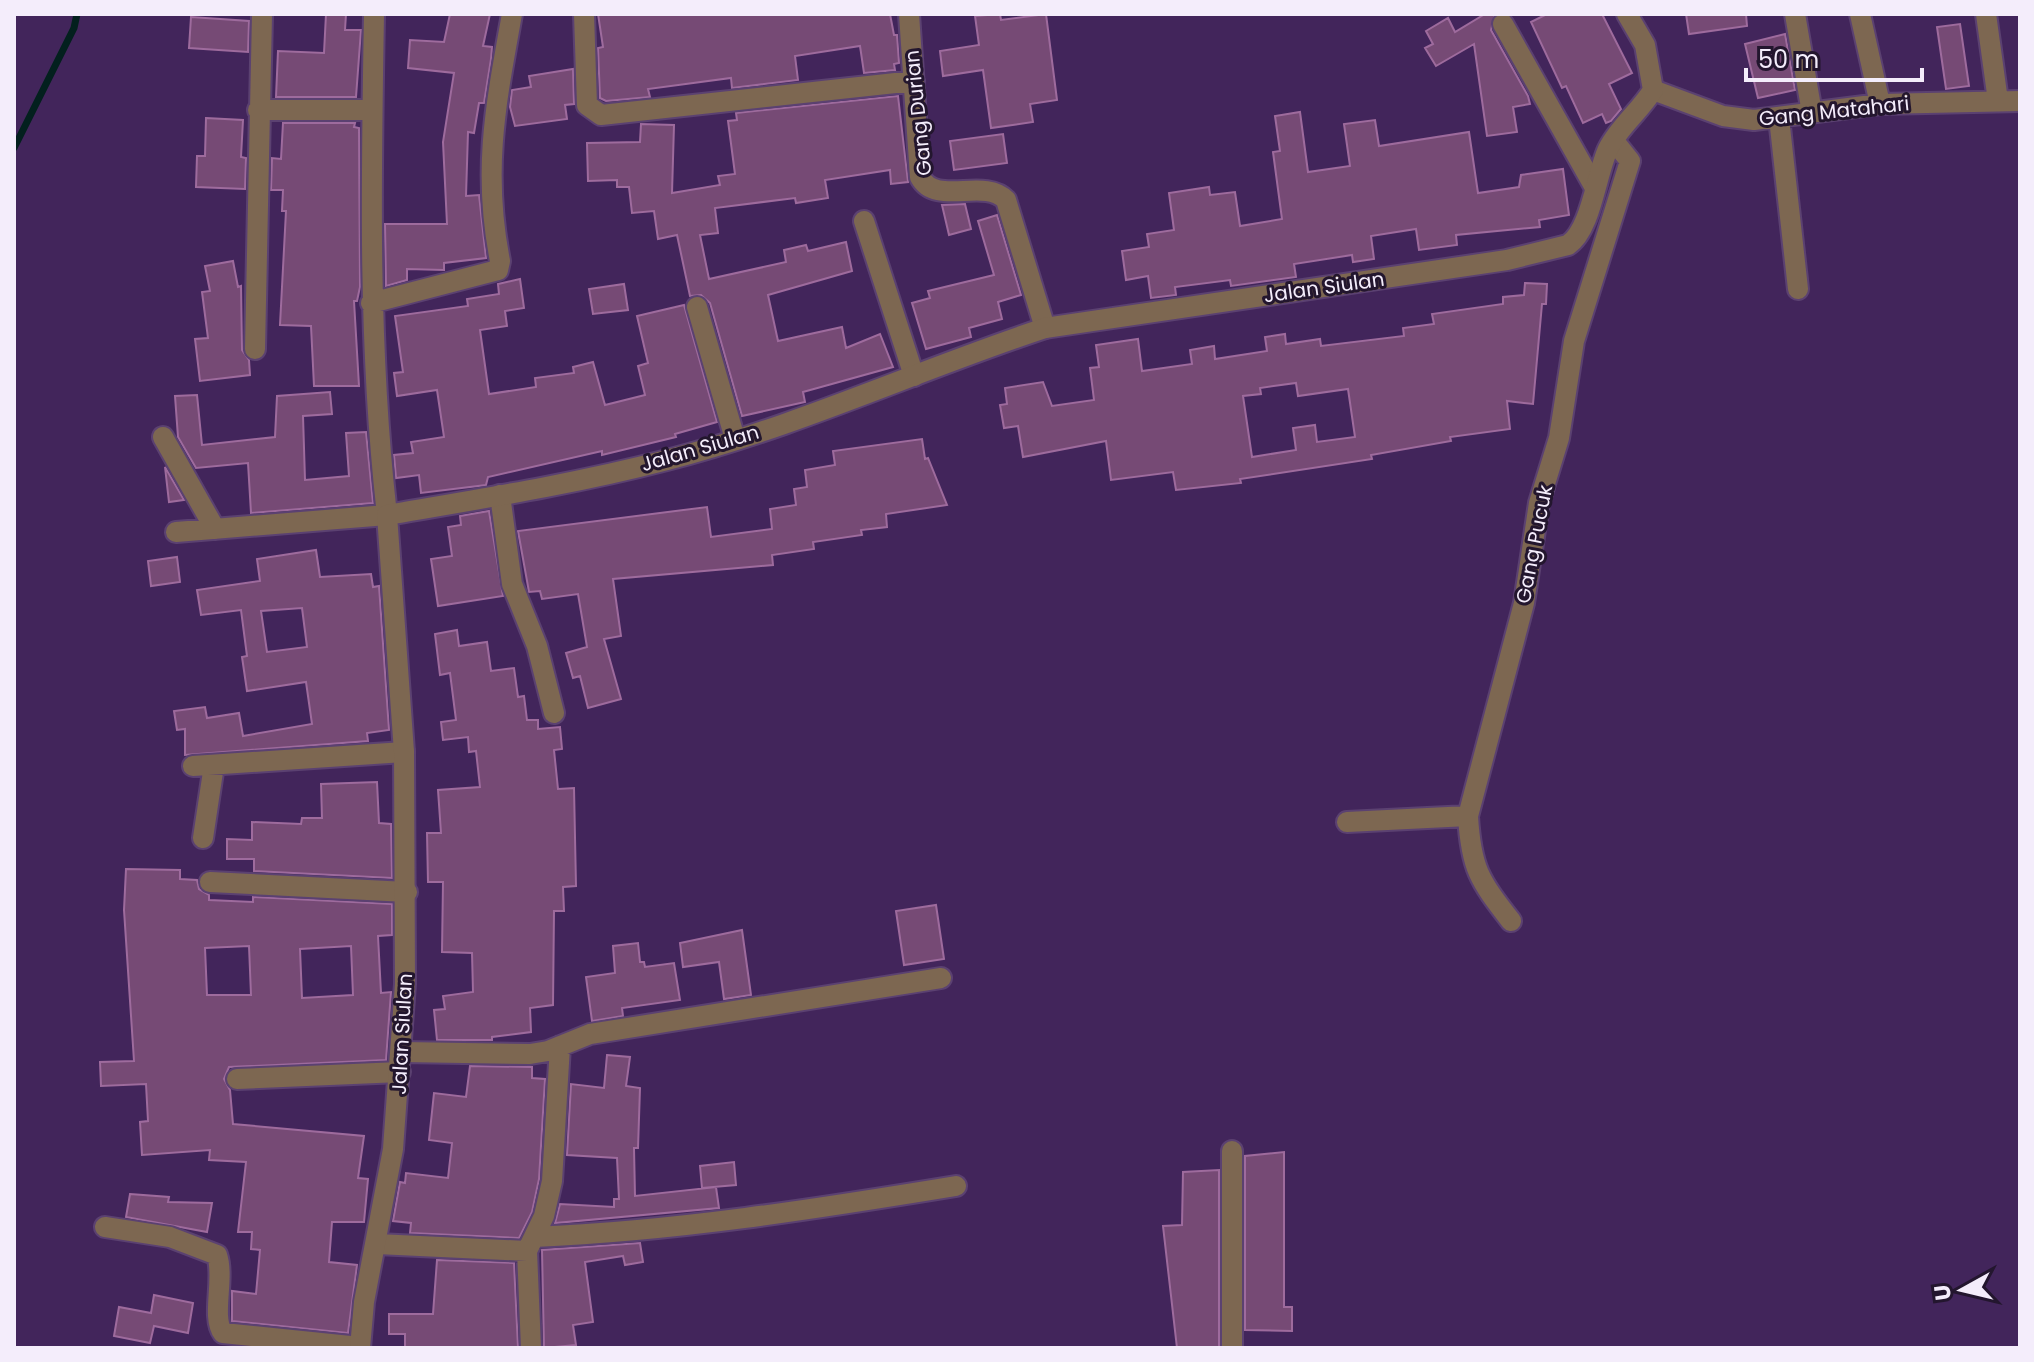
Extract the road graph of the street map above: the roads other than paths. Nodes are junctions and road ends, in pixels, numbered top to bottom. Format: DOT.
graph roads {
  1 [pos="262,14"];
  2 [pos="374,14"];
  3 [pos="512,14"];
  4 [pos="584,14"];
  5 [pos="909,14"];
  6 [pos="1627,14"];
  7 [pos="1795,14"];
  8 [pos="1860,14"];
  9 [pos="1986,14"];
  10 [pos="1503,24"];
  11 [pos="914,81"];
  12 [pos="1653,90"];
  13 [pos="1998,101"];
  14 [pos="2020,101"];
  15 [pos="1880,104"];
  16 [pos="258,110"];
  17 [pos="372,110"];
  18 [pos="1812,113"];
  19 [pos="1779,118"];
  20 [pos="1622,149"];
  21 [pos="1594,186"];
  22 [pos="864,221"];
  23 [pos="1798,289"];
  24 [pos="371,303"];
  25 [pos="697,307"];
  26 [pos="1045,328"];
  27 [pos="255,349"];
  28 [pos="914,376"];
  29 [pos="163,437"];
  30 [pos="735,439"];
  31 [pos="500,495"];
  32 [pos="387,515"];
  33 [pos="215,529"];
  34 [pos="176,532"];
  35 [pos="554,713"];
  36 [pos="404,752"];
  37 [pos="214,765"];
  38 [pos="193,766"];
  39 [pos="1468,816"];
  40 [pos="1347,822"];
  41 [pos="203,838"];
  42 [pos="210,882"];
  43 [pos="407,892"];
  44 [pos="1511,921"];
  45 [pos="941,978"];
  46 [pos="560,1046"];
  47 [pos="401,1062"];
  48 [pos="237,1079"];
  49 [pos="1232,1151"];
  50 [pos="956,1186"];
  51 [pos="105,1227"];
  52 [pos="377,1244"];
  53 [pos="530,1244"];
  54 [pos="360,1348"];
  55 [pos="531,1348"];
  56 [pos="1232,1348"];
  1 -- 16 [label="street"];
  2 -- 17 [label="street"];
  3 -- 24 [label="street"];
  4 -- 11 [label="street"];
  5 -- 11 [label="street, Gang Durian"];
  6 -- 12 [label="street"];
  7 -- 18 [label="street"];
  8 -- 15 [label="street"];
  9 -- 13 [label="street"];
  10 -- 21 [label="street"];
  11 -- 26 [label="street, Gang Durian"];
  12 -- 19 [label="street, Gang Matahari"];
  12 -- 20 [label="street, Jalan Siulan"];
  13 -- 14 [label="street, Gang Matahari"];
  13 -- 15 [label="street, Gang Matahari"];
  15 -- 18 [label="street, Gang Matahari"];
  16 -- 17 [label="street"];
  16 -- 27 [label="street"];
  17 -- 24 [label="street"];
  18 -- 19 [label="street, Gang Matahari"];
  19 -- 23 [label="street"];
  20 -- 21 [label="street, Jalan Siulan"];
  20 -- 39 [label="street, Gang Pucuk"];
  21 -- 26 [label="street, Jalan Siulan"];
  22 -- 28 [label="street"];
  24 -- 32 [label="street"];
  25 -- 30 [label="street"];
  26 -- 28 [label="street, Jalan Siulan"];
  28 -- 30 [label="street, Jalan Siulan"];
  29 -- 33 [label="street"];
  30 -- 31 [label="street, Jalan Siulan"];
  31 -- 32 [label="street, Jalan Siulan"];
  31 -- 35 [label="street"];
  32 -- 33 [label="street"];
  32 -- 36 [label="street, Jalan Siulan"];
  33 -- 34 [label="street"];
  36 -- 37 [label="street"];
  36 -- 43 [label="street, Jalan Siulan"];
  37 -- 38 [label="street"];
  37 -- 41 [label="street"];
  39 -- 40 [label="street"];
  39 -- 44 [label="street, Gang Pucuk"];
  42 -- 43 [label="street"];
  43 -- 47 [label="street, Jalan Siulan"];
  45 -- 46 [label="street"];
  46 -- 47 [label="street"];
  46 -- 53 [label="street"];
  47 -- 48 [label="street"];
  47 -- 52 [label="street, Jalan Siulan"];
  49 -- 56 [label="street"];
  50 -- 53 [label="street"];
  51 -- 54 [label="street"];
  52 -- 53 [label="street"];
  52 -- 54 [label="street, Jalan Siulan"];
  53 -- 55 [label="street"];
}
